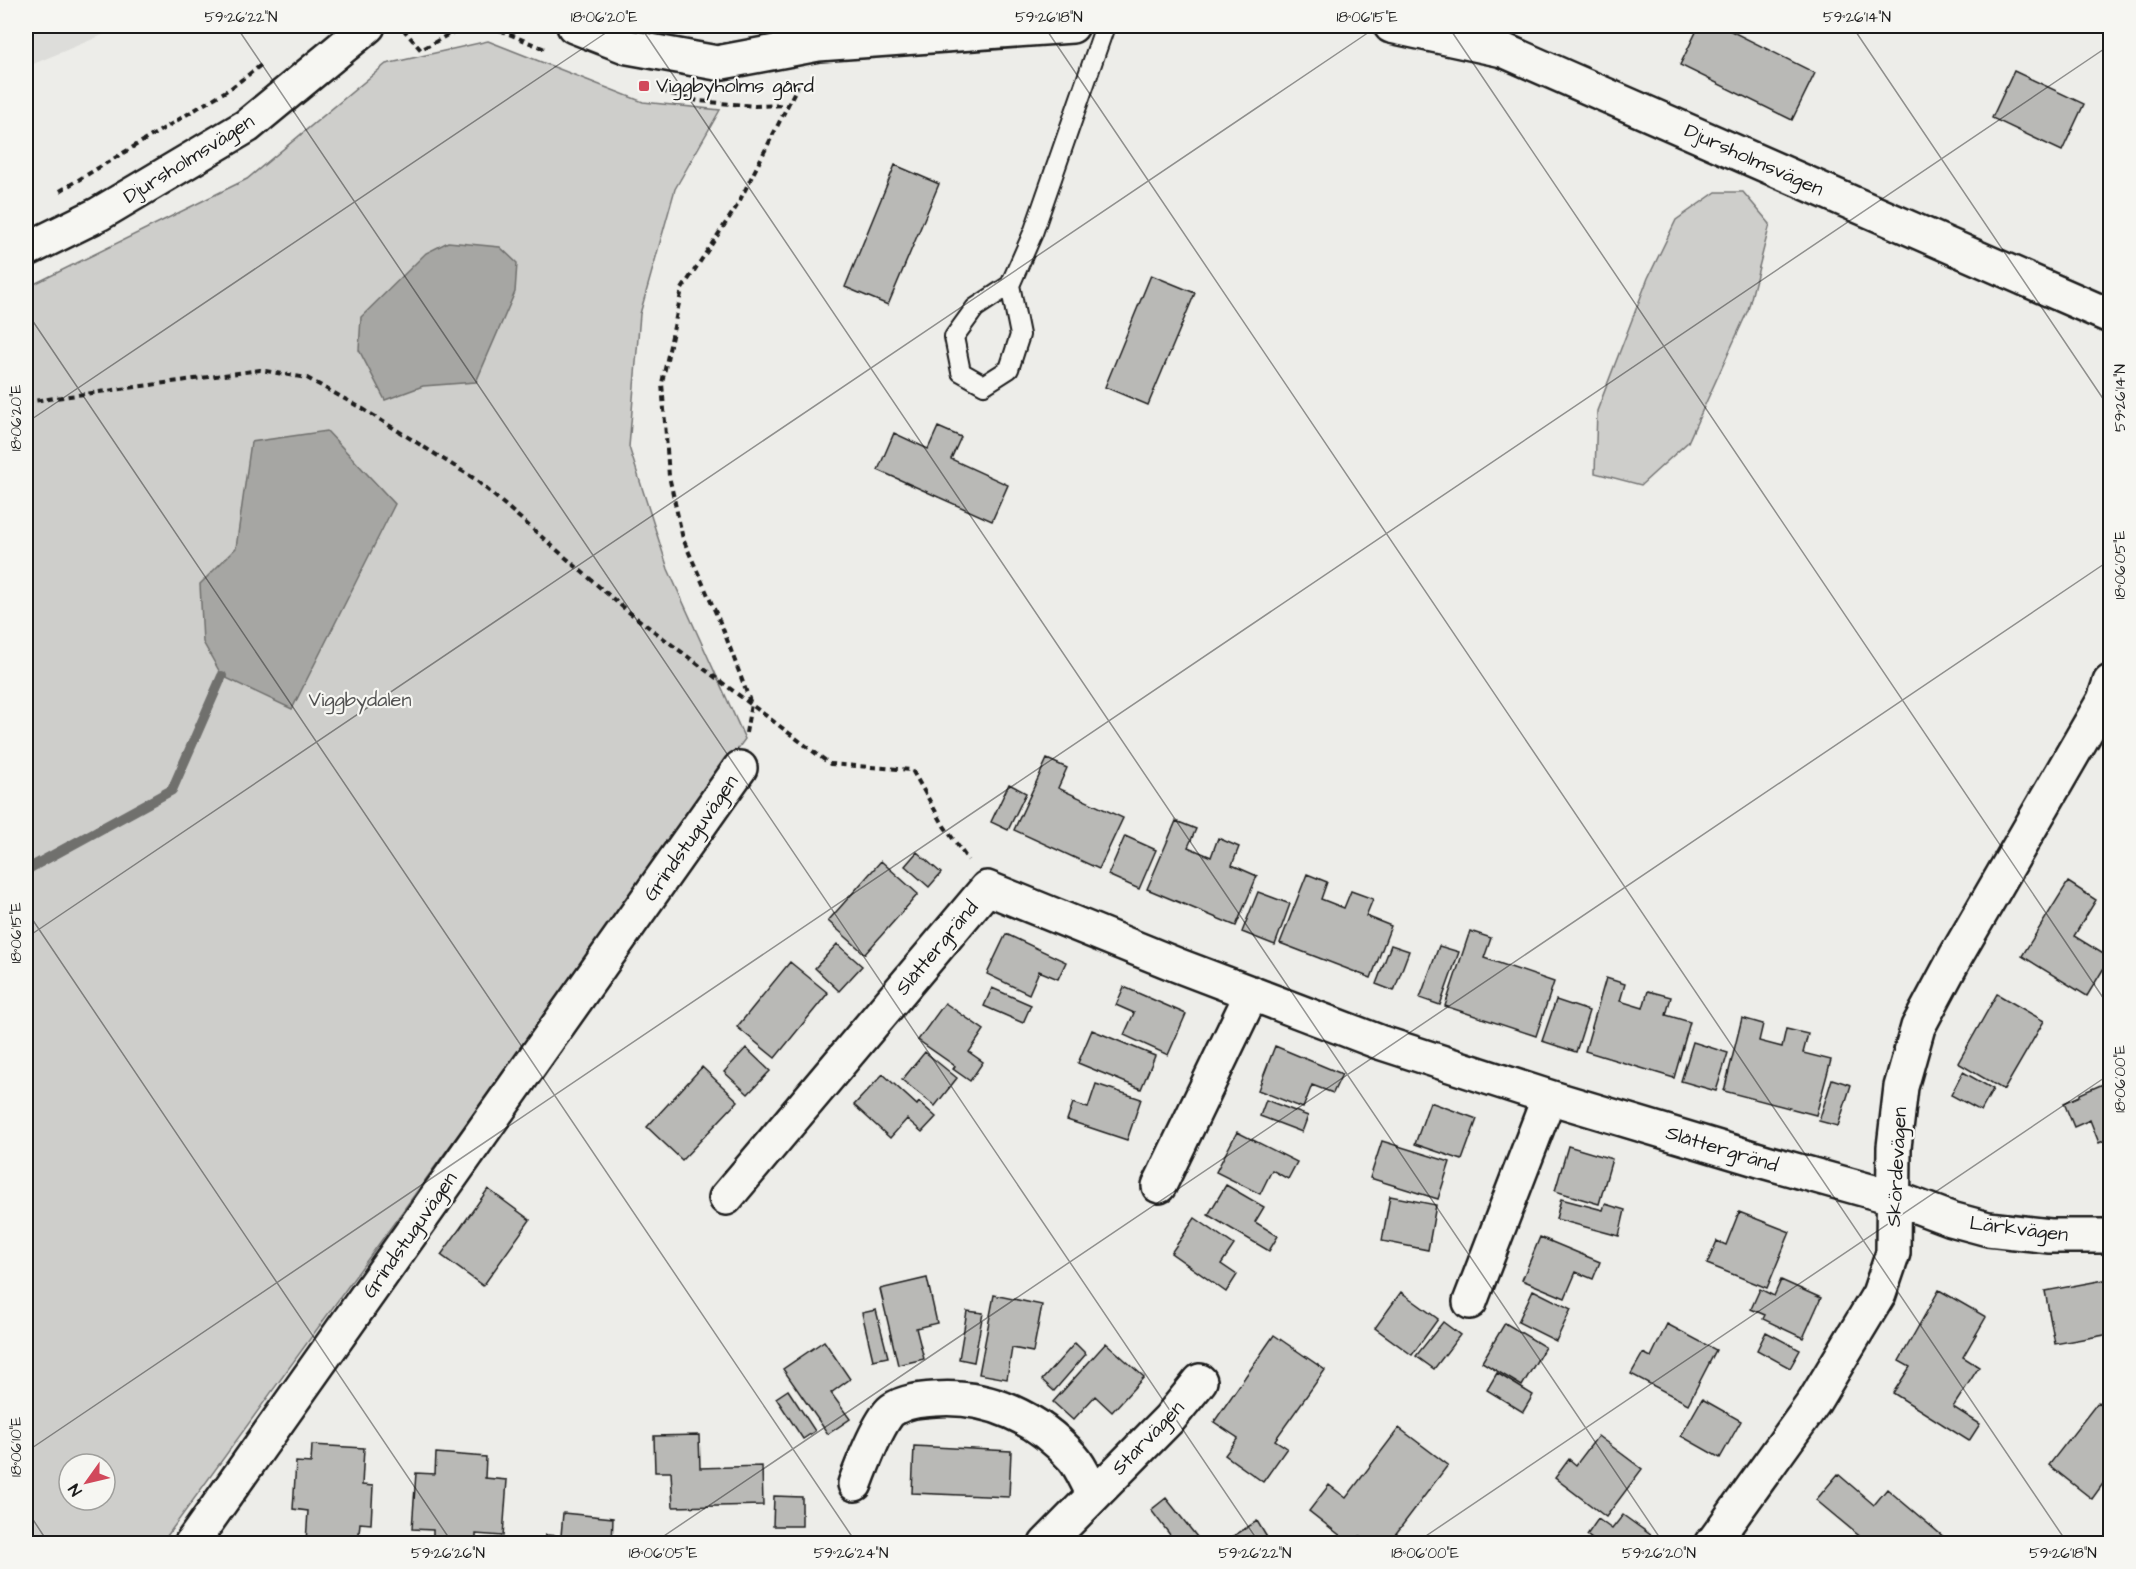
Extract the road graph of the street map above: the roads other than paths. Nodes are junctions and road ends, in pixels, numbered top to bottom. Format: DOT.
graph roads {
  1 [pos="368,26"];
  2 [pos="573,26"];
  3 [pos="1072,26"];
  4 [pos="1105,26"];
  5 [pos="1391,26"];
  6 [pos="26,250"];
  7 [pos="1010,285"];
  8 [pos="2110,316"];
  9 [pos="2110,682"];
  10 [pos="740,768"];
  11 [pos="1252,993"];
  12 [pos="1549,1097"];
  13 [pos="1159,1186"];
  14 [pos="726,1198"];
  15 [pos="1895,1198"];
  16 [pos="2110,1236"];
  17 [pos="1470,1302"];
  18 [pos="1200,1381"];
  19 [pos="855,1484"];
  20 [pos="1094,1494"];
  21 [pos="191,1544"];
  22 [pos="1046,1544"];
  23 [pos="1713,1544"];
  1 -- 6 [label="street, Djursholmsvägen"];
  2 -- 3 [label="street"];
  4 -- 7 [label="lane"];
  5 -- 8 [label="street, Djursholmsvägen"];
  7 -- 7 [label="lane"];
  9 -- 15 [label="street, Skördevägen"];
  10 -- 21 [label="street, Grindstuguvägen"];
  11 -- 12 [label="street, Slåttergränd"];
  11 -- 13 [label="street"];
  11 -- 14 [label="street, Slåttergränd"];
  12 -- 15 [label="street, Slåttergränd"];
  12 -- 17 [label="street"];
  15 -- 16 [label="street, Lärkvägen"];
  15 -- 23 [label="street, Skördevägen"];
  18 -- 20 [label="street, Starvägen"];
  19 -- 20 [label="street, Starvägen"];
  20 -- 22 [label="street, Starvägen"];
}
